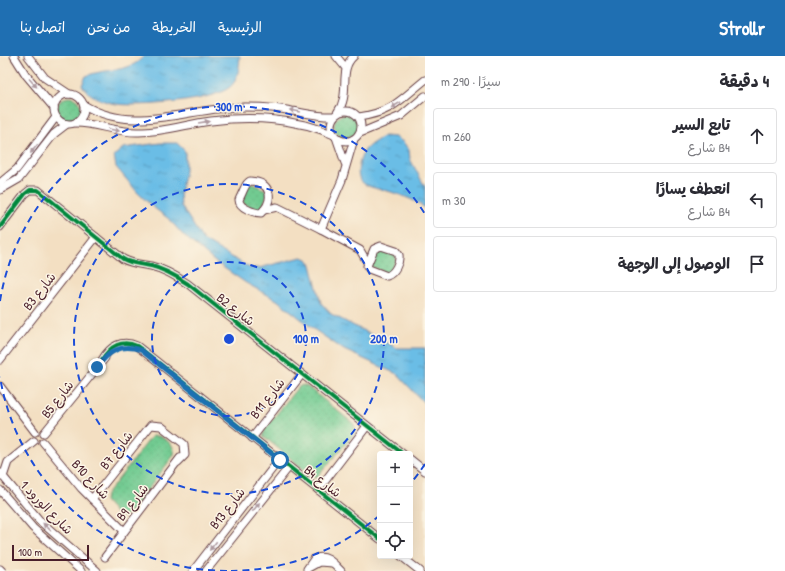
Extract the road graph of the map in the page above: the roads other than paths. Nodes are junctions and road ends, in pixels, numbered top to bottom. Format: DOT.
graph roads {
  1 [pos="14,56"];
  2 [pos="28,56"];
  3 [pos="336,56"];
  4 [pos="354,56"];
  5 [pos="345,67"];
  6 [pos="425,80"];
  7 [pos="69,94"];
  8 [pos="345,96"];
  9 [pos="425,96"];
  10 [pos="84,105"];
  11 [pos="54,108"];
  12 [pos="354,112"];
  13 [pos="336,114"];
  14 [pos="178,115"];
  15 [pos="56,117"];
  16 [pos="359,117"];
  17 [pos="164,118"];
  18 [pos="76,123"];
  19 [pos="67,124"];
  20 [pos="181,127"];
  21 [pos="165,130"];
  22 [pos="360,133"];
  23 [pos="335,136"];
  24 [pos="354,139"];
  25 [pos="345,165"];
  26 [pos="0,183"];
  27 [pos="0,190"];
  28 [pos="270,195"];
  29 [pos="277,207"];
  30 [pos="264,210"];
  31 [pos="0,227"];
  32 [pos="321,229"];
  33 [pos="96,237"];
  34 [pos="374,249"];
  35 [pos="360,250"];
  36 [pos="367,262"];
  37 [pos="0,360"];
  38 [pos="102,360"];
  39 [pos="302,374"];
  40 [pos="0,386"];
  41 [pos="367,426"];
  42 [pos="35,432"];
  43 [pos="44,433"];
  44 [pos="175,438"];
  45 [pos="252,438"];
  46 [pos="34,441"];
  47 [pos="42,442"];
  48 [pos="399,451"];
  49 [pos="280,460"];
  50 [pos="8,462"];
  51 [pos="413,462"];
  52 [pos="0,463"];
  53 [pos="288,467"];
  54 [pos="425,471"];
  55 [pos="1,475"];
  56 [pos="0,490"];
  57 [pos="318,490"];
  58 [pos="92,500"];
  59 [pos="124,531"];
  60 [pos="377,537"];
  61 [pos="105,557"];
  62 [pos="405,559"];
  63 [pos="307,570"];
  64 [pos="81,571"];
  65 [pos="98,571"];
  66 [pos="193,571"];
  67 [pos="206,571"];
  68 [pos="342,571"];
  69 [pos="420,571"];
  1 -- 11 [label="street, one-way"];
  2 -- 7 [label="street"];
  3 -- 5 [label="street"];
  4 -- 5 [label="street"];
  5 -- 8 [label="street"];
  6 -- 16 [label="street, one-way"];
  7 -- 10 [label="street"];
  7 -- 11 [label="street"];
  8 -- 12 [label="street"];
  8 -- 13 [label="street"];
  9 -- 22 [label="street"];
  10 -- 17 [label="street"];
  10 -- 18 [label="street"];
  11 -- 15 [label="street"];
  12 -- 13 [label="street"];
  12 -- 16 [label="street"];
  13 -- 14 [label="street, one-way"];
  13 -- 23 [label="street"];
  14 -- 17 [label="street"];
  14 -- 20 [label="street"];
  15 -- 19 [label="street"];
  15 -- 26 [label="street, one-way"];
  16 -- 22 [label="street"];
  17 -- 21 [label="street"];
  18 -- 19 [label="street"];
  18 -- 21 [label="street, one-way"];
  19 -- 27 [label="street"];
  20 -- 21 [label="street"];
  20 -- 23 [label="street, one-way"];
  22 -- 24 [label="street"];
  23 -- 24 [label="street"];
  23 -- 25 [label="street"];
  24 -- 25 [label="street"];
  25 -- 32 [label="street"];
  28 -- 29 [label="street"];
  28 -- 30 [label="street"];
  28 -- 30 [label="street"];
  29 -- 30 [label="street"];
  29 -- 32 [label="street"];
  31 -- 33 [label="street, B2 شارع"];
  32 -- 35 [label="street"];
  33 -- 37 [label="street, B3 شارع"];
  33 -- 39 [label="street, B2 شارع"];
  34 -- 35 [label="street"];
  34 -- 36 [label="street"];
  34 -- 36 [label="street"];
  35 -- 36 [label="street"];
  38 -- 43 [label="street, B5 شارع"];
  38 -- 45 [label="street, B4 شارع"];
  39 -- 41 [label="street, B2 شارع"];
  39 -- 45 [label="street, B11 شارع"];
  40 -- 42 [label="street"];
  41 -- 48 [label="street, B2 شارع"];
  41 -- 57 [label="street"];
  42 -- 43 [label="street"];
  42 -- 46 [label="street"];
  43 -- 47 [label="street"];
  44 -- 58 [label="street, B7 شارع"];
  44 -- 59 [label="street, B9 شارع"];
  45 -- 49 [label="street, B4 شارع"];
  46 -- 47 [label="street"];
  46 -- 50 [label="street"];
  47 -- 58 [label="street, B10 شارع"];
  49 -- 53 [label="street, B4 شارع"];
  49 -- 66 [label="street, B13 شارع, one-way"];
  50 -- 52 [label="street"];
  50 -- 55 [label="street"];
  51 -- 54 [label="street"];
  53 -- 57 [label="street, B4 شارع"];
  67 -- 53 [label="street, B13 شارع, one-way"];
  65 -- 55 [label="street, شارع الورود 1, one-way"];
  56 -- 64 [label="street, شارع الورود 1"];
  57 -- 60 [label="street, B4 شارع"];
  58 -- 59 [label="street, B10 شارع"];
  59 -- 61 [label="street, B9 شارع"];
  62 -- 69 [label="street"];
  63 -- 68 [label="street"];
}
